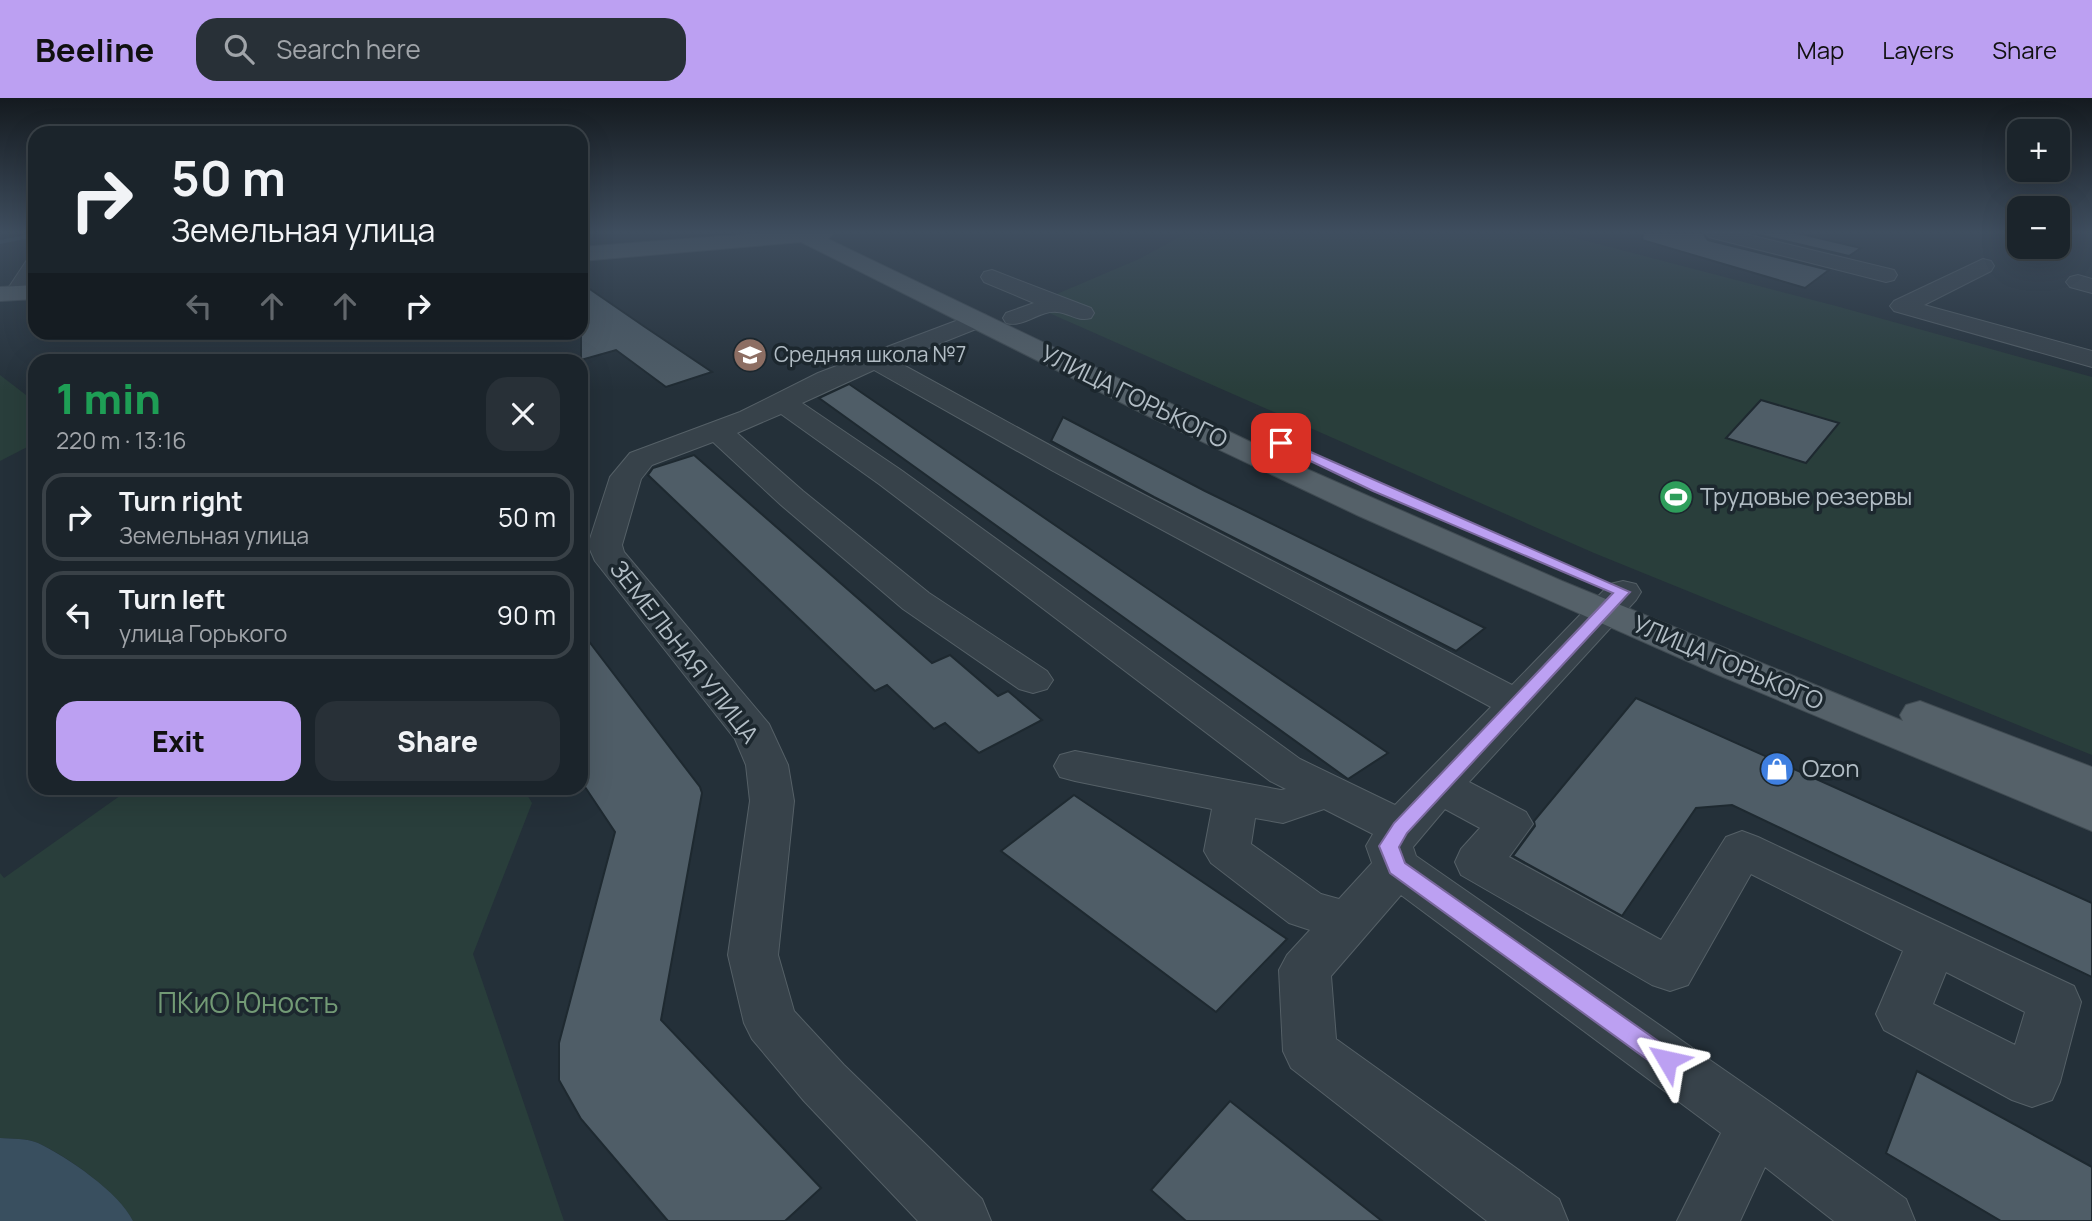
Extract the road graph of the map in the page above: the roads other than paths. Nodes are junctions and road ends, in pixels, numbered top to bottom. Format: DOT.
graph roads {
  1 [pos="913,285"];
  2 [pos="939,285"];
  3 [pos="1013,285"];
  4 [pos="1944,285"];
  5 [pos="1056,303"];
  6 [pos="1082,313"];
  7 [pos="1015,318"];
  8 [pos="977,320"];
  9 [pos="1991,331"];
  10 [pos="2092,342"];
  11 [pos="2092,359"];
  12 [pos="875,360"];
  13 [pos="784,403"];
  14 [pos="717,430"];
  15 [pos="1614,601"];
  16 [pos="1032,680"];
  17 [pos="1516,704"];
  18 [pos="1075,766"];
  19 [pos="2092,784"];
  20 [pos="1440,786"];
  21 [pos="1329,790"];
  22 [pos="1236,797"];
  23 [pos="2092,815"];
  24 [pos="1399,848"];
  25 [pos="1349,921"];
  26 [pos="1932,943"];
  27 [pos="1756,1125"];
  28 [pos="960,1221"];
  29 [pos="1536,1221"];
  30 [pos="1707,1221"];
  31 [pos="1884,1221"];
  1 -- 8 [label="main road, УЛИЦА ГОРЬКОГО"];
  2 -- 7 [label="main road, УЛИЦА ГОРЬКОГО"];
  3 -- 5 [label="street"];
  4 -- 9 [label="street"];
  5 -- 6 [label="street"];
  5 -- 7 [label="street"];
  7 -- 15 [label="main road, УЛИЦА ГОРЬКОГО"];
  8 -- 12 [label="street, ЗЕМЕЛЬНАЯ УЛИЦА"];
  8 -- 15 [label="main road, УЛИЦА ГОРЬКОГО"];
  9 -- 10 [label="street"];
  9 -- 11 [label="street"];
  12 -- 13 [label="street, ЗЕМЕЛЬНАЯ УЛИЦА"];
  12 -- 17 [label="street"];
  13 -- 14 [label="street, ЗЕМЕЛЬНАЯ УЛИЦА"];
  13 -- 21 [label="street"];
  14 -- 16 [label="street"];
  14 -- 28 [label="street, ЗЕМЕЛЬНАЯ УЛИЦА"];
  15 -- 17 [label="street"];
  15 -- 19 [label="main road, УЛИЦА ГОРЬКОГО"];
  15 -- 23 [label="main road, УЛИЦА ГОРЬКОГО"];
  17 -- 20 [label="street"];
  18 -- 22 [label="street"];
  20 -- 24 [label="street"];
  20 -- 26 [label="street"];
  21 -- 22 [label="street"];
  21 -- 24 [label="street"];
  22 -- 25 [label="street"];
  24 -- 25 [label="street"];
  24 -- 27 [label="street"];
  25 -- 29 [label="street"];
  27 -- 30 [label="street"];
  27 -- 31 [label="street"];
}
